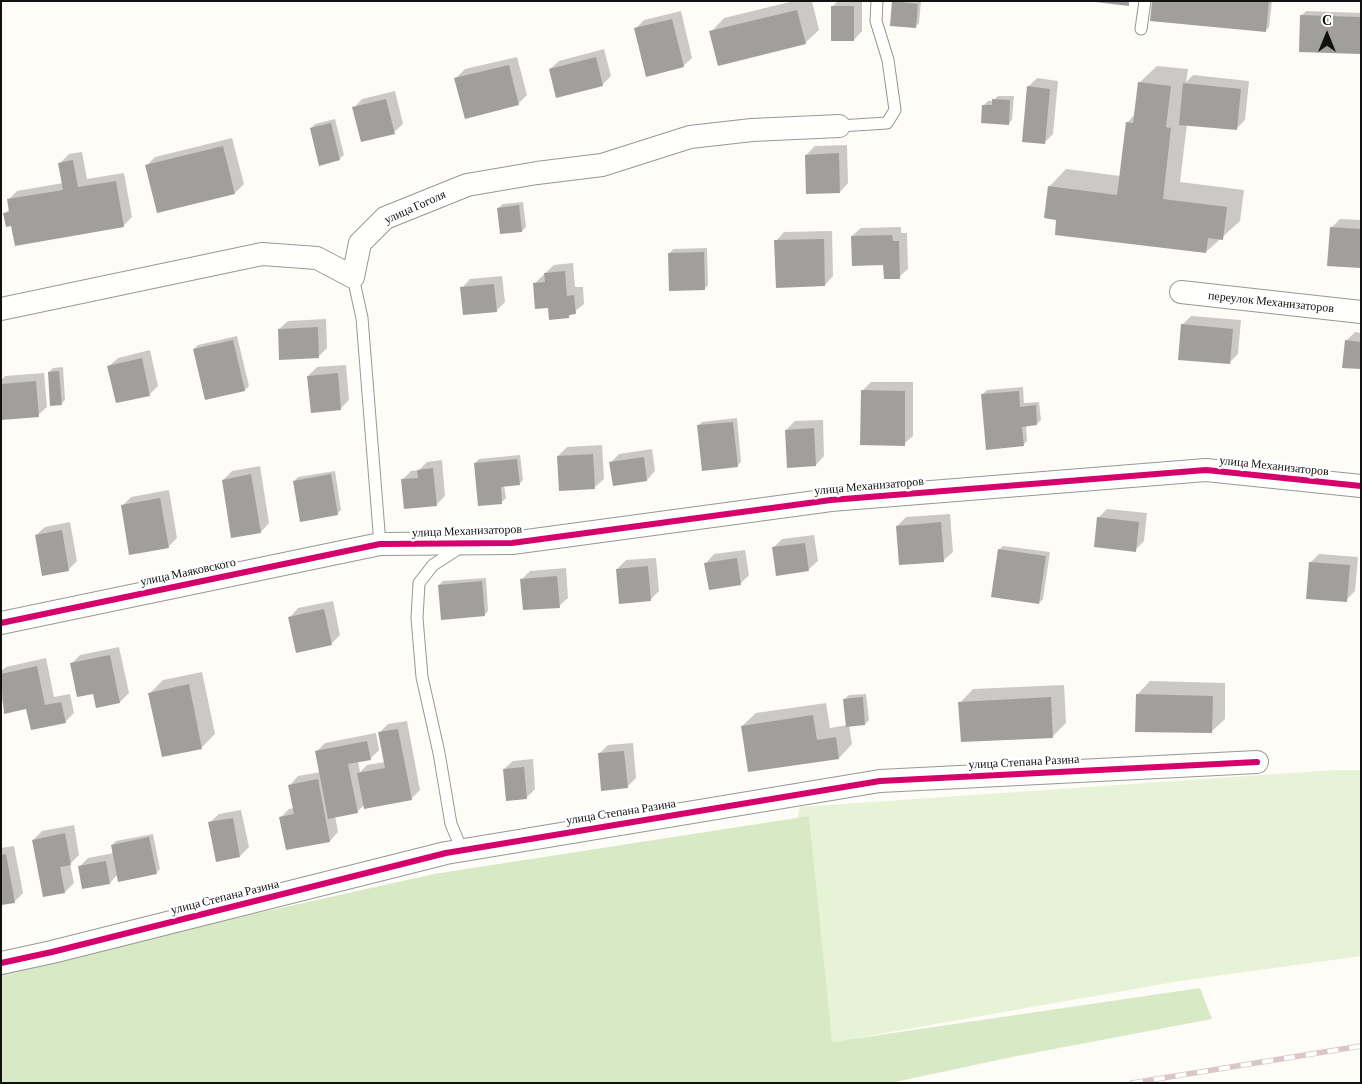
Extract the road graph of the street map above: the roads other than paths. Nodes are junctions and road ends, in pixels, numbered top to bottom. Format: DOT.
graph roads {
  1 [pos="877,1"];
  2 [pos="1145,1"];
  3 [pos="1141,29"];
  4 [pos="839,126"];
  5 [pos="353,277"];
  6 [pos="1181,292"];
  7 [pos="1,309"];
  8 [pos="1361,312"];
  9 [pos="1361,486"];
  10 [pos="465,543"];
  11 [pos="380,544"];
  12 [pos="1,624"];
  13 [pos="1256,762"];
  14 [pos="462,850"];
  15 [pos="1,962"];
  1 -- 4 [label="lane"];
  2 -- 3 [label="lane"];
  4 -- 5 [label="street, улица Гоголя"];
  5 -- 7 [label="street"];
  5 -- 11 [label="lane"];
  6 -- 8 [label="street, переулок Механизаторов"];
  9 -- 10 [label="street, улица Механизаторов"];
  10 -- 11 [label="street, улица Механизаторов"];
  10 -- 14 [label="lane"];
  11 -- 12 [label="street, улица Маяковского"];
  13 -- 14 [label="street, улица Степана Разина"];
  14 -- 15 [label="street, улица Степана Разина"];
}
